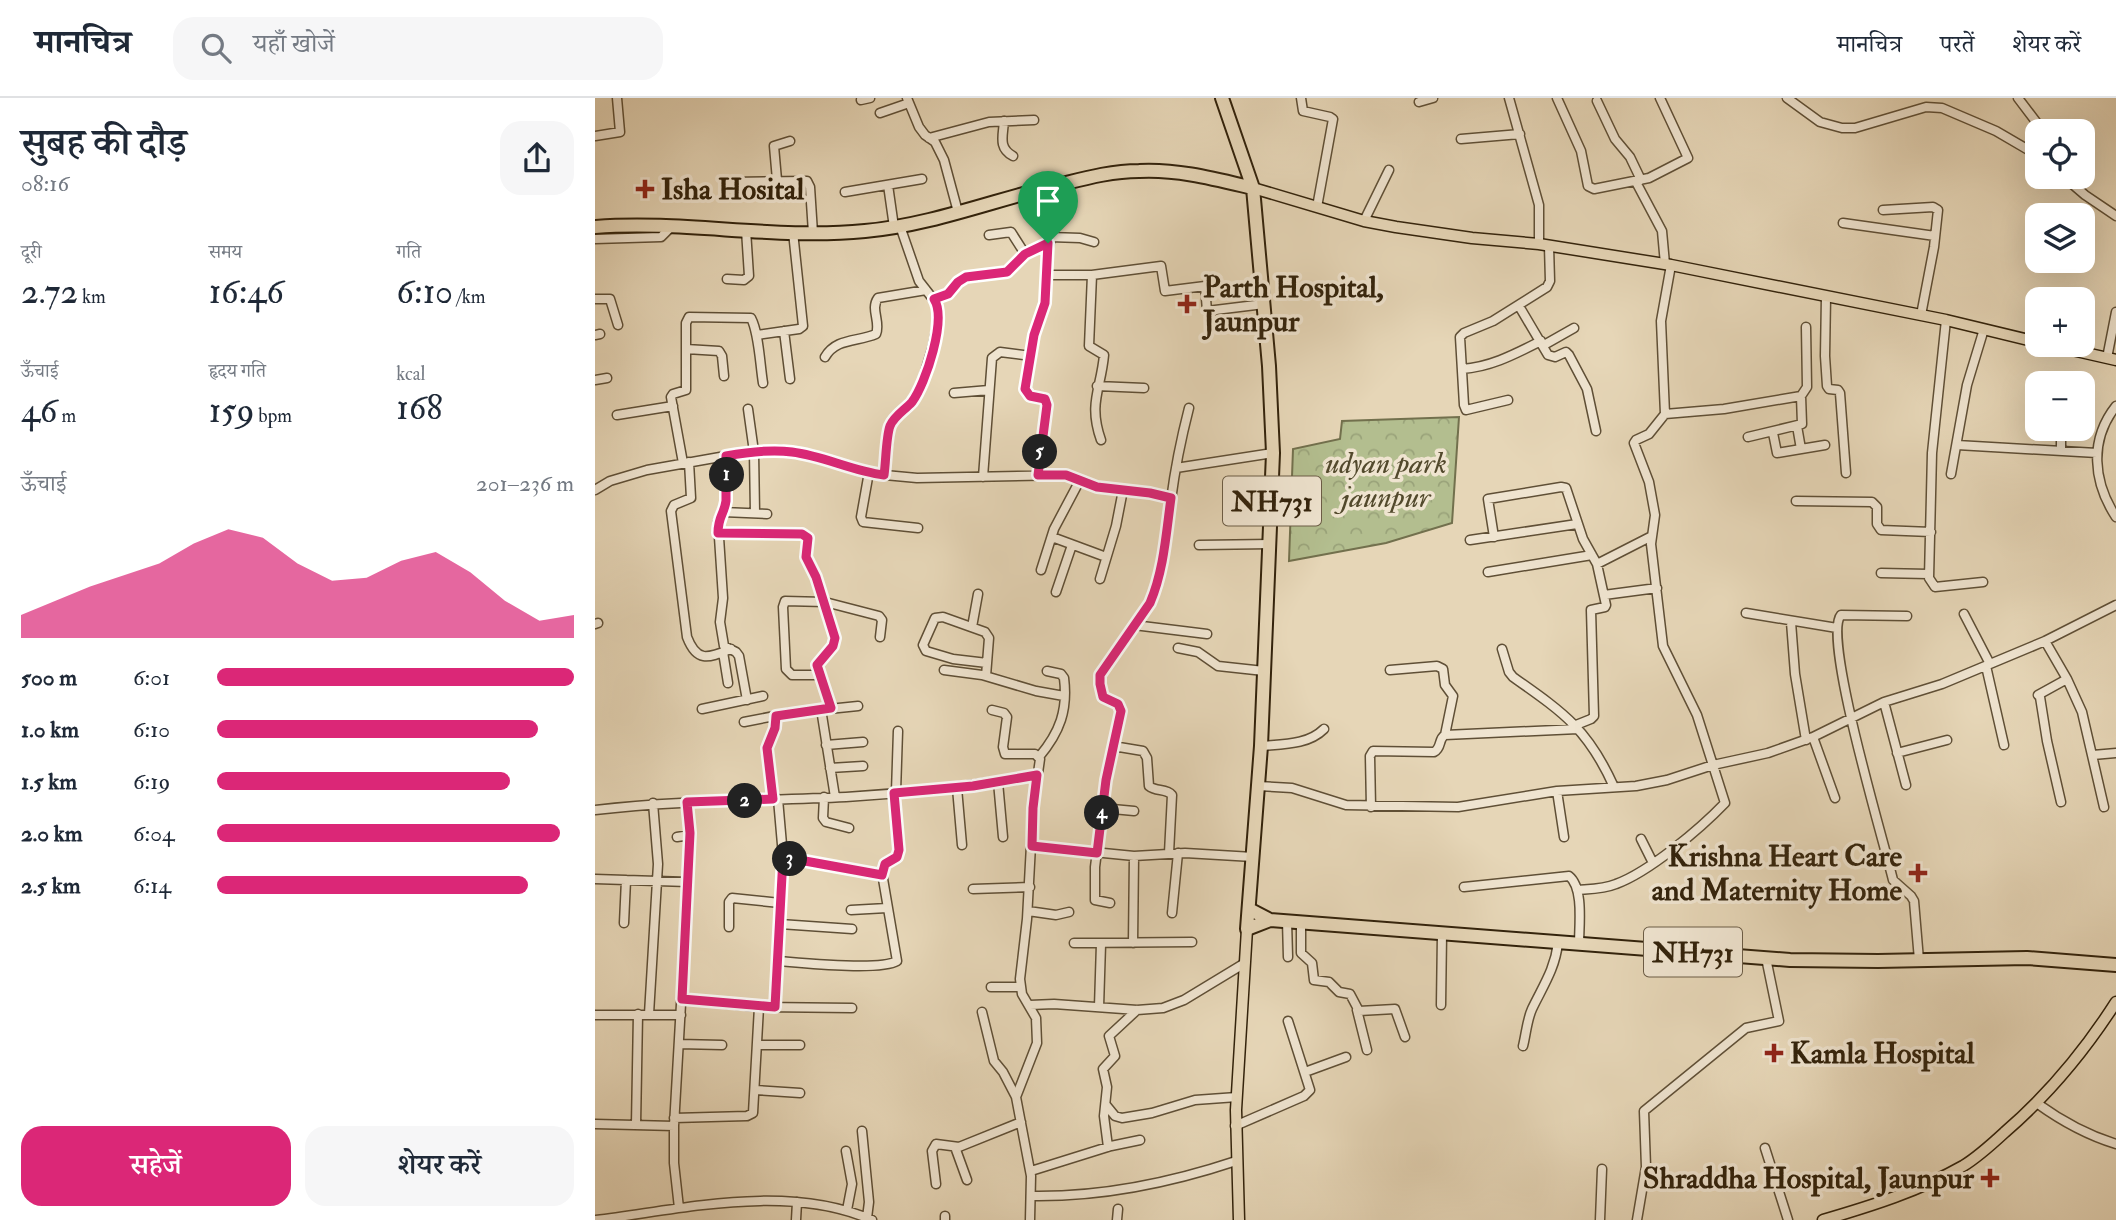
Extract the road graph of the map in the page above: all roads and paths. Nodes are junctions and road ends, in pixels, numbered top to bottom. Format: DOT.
graph roads {
  1 [pos="617,98"];
  2 [pos="1222,98"];
  3 [pos="1300,98"];
  4 [pos="1433,98"];
  5 [pos="1509,98"];
  6 [pos="1557,98"];
  7 [pos="1660,98"];
  8 [pos="1787,98"];
  9 [pos="2018,98"];
  10 [pos="908,101"];
  11 [pos="1419,102"];
  12 [pos="1597,102"];
  13 [pos="880,113"];
  14 [pos="2034,119"];
  15 [pos="1034,120"];
  16 [pos="1004,121"];
  17 [pos="1520,134"];
  18 [pos="595,136"];
  19 [pos="929,138"];
  20 [pos="1461,139"];
  21 [pos="790,141"];
  22 [pos="2025,148"];
  23 [pos="1013,156"];
  24 [pos="1389,170"];
  25 [pos="922,179"];
  26 [pos="777,180"];
  27 [pos="1639,181"];
  28 [pos="732,182"];
  29 [pos="888,186"];
  30 [pos="1046,187"];
  31 [pos="1253,188"];
  32 [pos="2078,189"];
  33 [pos="845,191"];
  34 [pos="1317,207"];
  35 [pos="1883,210"];
  36 [pos="958,212"];
  37 [pos="2116,216"];
  38 [pos="1364,221"];
  39 [pos="1843,223"];
  40 [pos="897,226"];
  41 [pos="595,227"];
  42 [pos="671,227"];
  43 [pos="746,230"];
  44 [pos="793,232"];
  45 [pos="813,233"];
  46 [pos="989,235"];
  47 [pos="1935,236"];
  48 [pos="595,239"];
  49 [pos="1049,240"];
  50 [pos="1094,242"];
  51 [pos="1544,245"];
  52 [pos="1025,254"];
  53 [pos="1668,265"];
  54 [pos="1047,275"];
  55 [pos="1092,275"];
  56 [pos="727,279"];
  57 [pos="926,290"];
  58 [pos="1826,297"];
  59 [pos="595,299"];
  60 [pos="934,299"];
  61 [pos="1264,304"];
  62 [pos="1519,306"];
  63 [pos="2116,312"];
  64 [pos="1921,315"];
  65 [pos="1946,320"];
  66 [pos="618,326"];
  67 [pos="1806,327"];
  68 [pos="1574,328"];
  69 [pos="1984,329"];
  70 [pos="784,331"];
  71 [pos="757,335"];
  72 [pos="2025,339"];
  73 [pos="1542,343"];
  74 [pos="686,349"];
  75 [pos="1031,356"];
  76 [pos="825,357"];
  77 [pos="2111,359"];
  78 [pos="1462,369"];
  79 [pos="724,376"];
  80 [pos="607,378"];
  81 [pos="790,379"];
  82 [pos="595,380"];
  83 [pos="763,383"];
  84 [pos="1097,386"];
  85 [pos="1144,388"];
  86 [pos="989,390"];
  87 [pos="954,393"];
  88 [pos="1801,396"];
  89 [pos="1508,400"];
  90 [pos="673,406"];
  91 [pos="2116,406"];
  92 [pos="1189,408"];
  93 [pos="748,409"];
  94 [pos="1665,414"];
  95 [pos="617,415"];
  96 [pos="1797,426"];
  97 [pos="1597,431"];
  98 [pos="1773,433"];
  99 [pos="1748,437"];
  100 [pos="1101,440"];
  101 [pos="2061,441"];
  102 [pos="1825,445"];
  103 [pos="1957,445"];
  104 [pos="1801,449"];
  105 [pos="2061,451"];
  106 [pos="754,452"];
  107 [pos="1273,453"];
  108 [pos="2097,453"];
  109 [pos="726,456"];
  110 [pos="686,462"];
  111 [pos="1176,468"];
  112 [pos="869,472"];
  113 [pos="1846,473"];
  114 [pos="1951,474"];
  115 [pos="884,475"];
  116 [pos="1038,475"];
  117 [pos="982,477"];
  118 [pos="1080,480"];
  119 [pos="595,490"];
  120 [pos="1123,490"];
  121 [pos="1171,498"];
  122 [pos="1796,501"];
  123 [pos="723,512"];
  124 [pos="755,513"];
  125 [pos="767,514"];
  126 [pos="2116,517"];
  127 [pos="1577,524"];
  128 [pos="918,528"];
  129 [pos="1931,532"];
  130 [pos="718,533"];
  131 [pos="1052,537"];
  132 [pos="1494,537"];
  133 [pos="1650,537"];
  134 [pos="1470,540"];
  135 [pos="1271,544"];
  136 [pos="1072,545"];
  137 [pos="1199,545"];
  138 [pos="1592,555"];
  139 [pos="1106,557"];
  140 [pos="1597,564"];
  141 [pos="1041,570"];
  142 [pos="1489,572"];
  143 [pos="1881,573"];
  144 [pos="1929,574"];
  145 [pos="1100,579"];
  146 [pos="1983,582"];
  147 [pos="1657,589"];
  148 [pos="1056,592"];
  149 [pos="978,594"];
  150 [pos="1604,595"];
  151 [pos="825,602"];
  152 [pos="2116,605"];
  153 [pos="1746,613"];
  154 [pos="1964,614"];
  155 [pos="1907,616"];
  156 [pos="1791,622"];
  157 [pos="1134,625"];
  158 [pos="972,627"];
  159 [pos="1837,628"];
  160 [pos="1207,634"];
  161 [pos="880,637"];
  162 [pos="2045,641"];
  163 [pos="1178,648"];
  164 [pos="1502,649"];
  165 [pos="727,651"];
  166 [pos="987,663"];
  167 [pos="1988,665"];
  168 [pos="944,670"];
  169 [pos="1390,670"];
  170 [pos="1047,671"];
  171 [pos="1264,671"];
  172 [pos="819,675"];
  173 [pos="986,676"];
  174 [pos="2067,679"];
  175 [pos="728,683"];
  176 [pos="763,696"];
  177 [pos="1064,696"];
  178 [pos="747,700"];
  179 [pos="1884,702"];
  180 [pos="857,706"];
  181 [pos="831,708"];
  182 [pos="702,709"];
  183 [pos="821,709"];
  184 [pos="992,710"];
  185 [pos="776,716"];
  186 [pos="1851,718"];
  187 [pos="744,722"];
  188 [pos="1577,727"];
  189 [pos="1325,729"];
  190 [pos="898,731"];
  191 [pos="1445,735"];
  192 [pos="1810,739"];
  193 [pos="1947,740"];
  194 [pos="863,742"];
  195 [pos="826,745"];
  196 [pos="1113,746"];
  197 [pos="1261,746"];
  198 [pos="2004,746"];
  199 [pos="1897,753"];
  200 [pos="2116,753"];
  201 [pos="2093,755"];
  202 [pos="1039,757"];
  203 [pos="1713,765"];
  204 [pos="863,766"];
  205 [pos="830,768"];
  206 [pos="1037,775"];
  207 [pos="998,782"];
  208 [pos="1906,785"];
  209 [pos="1258,786"];
  210 [pos="1614,787"];
  211 [pos="957,788"];
  212 [pos="1557,791"];
  213 [pos="895,793"];
  214 [pos="824,797"];
  215 [pos="835,797"];
  216 [pos="1835,798"];
  217 [pos="776,799"];
  218 [pos="687,802"];
  219 [pos="2061,802"];
  220 [pos="653,803"];
  221 [pos="1371,807"];
  222 [pos="2104,807"];
  223 [pos="1102,808"];
  224 [pos="595,810"];
  225 [pos="1134,811"];
  226 [pos="849,828"];
  227 [pos="689,835"];
  228 [pos="677,837"];
  229 [pos="1003,837"];
  230 [pos="1564,837"];
  231 [pos="1641,839"];
  232 [pos="963,845"];
  233 [pos="1032,846"];
  234 [pos="1097,853"];
  235 [pos="1173,853"];
  236 [pos="1134,856"];
  237 [pos="783,857"];
  238 [pos="1253,857"];
  239 [pos="1653,863"];
  240 [pos="882,875"];
  241 [pos="595,879"];
  242 [pos="626,880"];
  243 [pos="657,881"];
  244 [pos="688,882"];
  245 [pos="1030,887"];
  246 [pos="1464,887"];
  247 [pos="973,890"];
  248 [pos="1578,890"];
  249 [pos="780,903"];
  250 [pos="1110,903"];
  251 [pos="887,908"];
  252 [pos="1249,909"];
  253 [pos="851,910"];
  254 [pos="1028,911"];
  255 [pos="1069,912"];
  256 [pos="1172,913"];
  257 [pos="1270,920"];
  258 [pos="1287,922"];
  259 [pos="624,923"];
  260 [pos="1301,923"];
  261 [pos="780,924"];
  262 [pos="729,927"];
  263 [pos="852,929"];
  264 [pos="1247,929"];
  265 [pos="1442,934"];
  266 [pos="1192,942"];
  267 [pos="1074,943"];
  268 [pos="1133,943"];
  269 [pos="1558,943"];
  270 [pos="1101,944"];
  271 [pos="1579,944"];
  272 [pos="1287,957"];
  273 [pos="1766,958"];
  274 [pos="1919,960"];
  275 [pos="779,961"];
  276 [pos="1245,963"];
  277 [pos="2116,965"];
  278 [pos="991,987"];
  279 [pos="1020,987"];
  280 [pos="682,999"];
  281 [pos="2116,1002"];
  282 [pos="1030,1005"];
  283 [pos="1441,1005"];
  284 [pos="759,1007"];
  285 [pos="775,1007"];
  286 [pos="1099,1007"];
  287 [pos="852,1008"];
  288 [pos="1137,1010"];
  289 [pos="1357,1010"];
  290 [pos="982,1012"];
  291 [pos="638,1014"];
  292 [pos="649,1014"];
  293 [pos="595,1015"];
  294 [pos="681,1015"];
  295 [pos="1287,1021"];
  296 [pos="1405,1037"];
  297 [pos="679,1044"];
  298 [pos="722,1045"];
  299 [pos="757,1045"];
  300 [pos="800,1045"];
  301 [pos="1523,1046"];
  302 [pos="1367,1051"];
  303 [pos="1346,1058"];
  304 [pos="1305,1072"];
  305 [pos="755,1090"];
  306 [pos="800,1093"];
  307 [pos="1016,1097"];
  308 [pos="1237,1097"];
  309 [pos="2038,1104"];
  310 [pos="1105,1105"];
  311 [pos="674,1122"];
  312 [pos="1021,1122"];
  313 [pos="595,1124"];
  314 [pos="636,1125"];
  315 [pos="1235,1126"];
  316 [pos="862,1131"];
  317 [pos="1140,1140"];
  318 [pos="2116,1144"];
  319 [pos="955,1147"];
  320 [pos="1108,1147"];
  321 [pos="1765,1148"];
  322 [pos="846,1151"];
  323 [pos="1236,1161"];
  324 [pos="1602,1169"];
  325 [pos="1031,1171"];
  326 [pos="967,1180"];
  327 [pos="936,1184"];
  328 [pos="1032,1196"];
  329 [pos="797,1202"];
  330 [pos="679,1208"];
  331 [pos="1118,1209"];
  332 [pos="847,1210"];
  333 [pos="633,1217"];
  334 [pos="870,1219"];
  335 [pos="596,1220"];
  336 [pos="796,1220"];
  337 [pos="1030,1220"];
  338 [pos="1117,1220"];
  339 [pos="1239,1220"];
  340 [pos="1600,1220"];
  341 [pos="1637,1220"];
  342 [pos="1788,1220"];
  343 [pos="1823,1220"];
  1 -- 18 [label="street"];
  2 -- 31 [label="highway, NH731"];
  3 -- 34 [label="street"];
  4 -- 11 [label="street"];
  5 -- 17 [label="street"];
  6 -- 27 [label="street"];
  7 -- 27 [label="street"];
  8 -- 22 [label="street"];
  9 -- 14 [label="street"];
  10 -- 13 [label="street"];
  10 -- 19 [label="street"];
  12 -- 27 [label="street"];
  15 -- 16 [label="street"];
  16 -- 19 [label="street"];
  16 -- 23 [label="street"];
  17 -- 20 [label="street"];
  17 -- 51 [label="street"];
  19 -- 36 [label="street"];
  21 -- 26 [label="street"];
  24 -- 38 [label="street"];
  25 -- 29 [label="street"];
  26 -- 28 [label="street"];
  26 -- 45 [label="street"];
  27 -- 53 [label="street"];
  29 -- 33 [label="street"];
  29 -- 40 [label="street"];
  30 -- 31 [label="highway"];
  30 -- 36 [label="highway"];
  30 -- 49 [label="street"];
  31 -- 34 [label="main road"];
  31 -- 61 [label="highway, NH731"];
  32 -- 37 [label="street"];
  34 -- 38 [label="main road"];
  35 -- 47 [label="street"];
  36 -- 40 [label="highway"];
  38 -- 51 [label="main road"];
  39 -- 47 [label="street"];
  40 -- 45 [label="highway"];
  40 -- 57 [label="street"];
  41 -- 42 [label="highway"];
  42 -- 43 [label="highway"];
  42 -- 48 [label="street"];
  43 -- 44 [label="highway"];
  43 -- 56 [label="street"];
  44 -- 45 [label="highway"];
  44 -- 70 [label="street"];
  46 -- 52 [label="street"];
  47 -- 64 [label="street"];
  49 -- 50 [label="street"];
  49 -- 52 [label="street"];
  49 -- 54 [label="street"];
  51 -- 53 [label="main road"];
  51 -- 62 [label="street"];
  52 -- 60 [label="street"];
  53 -- 58 [label="main road"];
  53 -- 94 [label="street"];
  54 -- 55 [label="street"];
  54 -- 75 [label="street"];
  55 -- 61 [label="street"];
  55 -- 84 [label="street"];
  57 -- 60 [label="street"];
  57 -- 76 [label="street"];
  58 -- 64 [label="main road"];
  58 -- 113 [label="street"];
  59 -- 66 [label="street"];
  60 -- 115 [label="street"];
  61 -- 107 [label="highway, NH731"];
  62 -- 73 [label="street"];
  62 -- 78 [label="street"];
  63 -- 77 [label="street"];
  64 -- 65 [label="main road"];
  65 -- 69 [label="main road"];
  65 -- 129 [label="street"];
  67 -- 88 [label="street"];
  68 -- 73 [label="street"];
  69 -- 72 [label="main road"];
  69 -- 103 [label="street"];
  70 -- 71 [label="street"];
  70 -- 81 [label="street"];
  71 -- 74 [label="street"];
  71 -- 83 [label="street"];
  73 -- 78 [label="street"];
  73 -- 97 [label="street"];
  74 -- 79 [label="street"];
  74 -- 90 [label="street"];
  75 -- 86 [label="street"];
  75 -- 116 [label="street"];
  78 -- 89 [label="street"];
  80 -- 82 [label="street"];
  84 -- 85 [label="street"];
  84 -- 100 [label="street"];
  86 -- 87 [label="street"];
  86 -- 117 [label="street"];
  88 -- 94 [label="street"];
  88 -- 96 [label="street"];
  90 -- 95 [label="street"];
  90 -- 110 [label="street"];
  91 -- 108 [label="street"];
  92 -- 111 [label="street"];
  93 -- 106 [label="street"];
  94 -- 133 [label="street"];
  96 -- 98 [label="street"];
  96 -- 104 [label="street"];
  98 -- 99 [label="street"];
  98 -- 104 [label="street"];
  101 -- 105 [label="street"];
  102 -- 104 [label="street"];
  103 -- 105 [label="street"];
  103 -- 114 [label="street"];
  105 -- 108 [label="street"];
  106 -- 109 [label="street"];
  106 -- 112 [label="street"];
  106 -- 124 [label="street"];
  107 -- 111 [label="street"];
  107 -- 135 [label="highway, NH731"];
  108 -- 126 [label="street"];
  109 -- 110 [label="street"];
  109 -- 123 [label="street"];
  110 -- 119 [label="street"];
  110 -- 165 [label="street"];
  111 -- 121 [label="street"];
  112 -- 115 [label="street"];
  112 -- 128 [label="street"];
  115 -- 117 [label="street"];
  116 -- 117 [label="street"];
  116 -- 118 [label="street"];
  118 -- 120 [label="street"];
  118 -- 131 [label="street"];
  120 -- 121 [label="street"];
  120 -- 139 [label="street"];
  121 -- 157 [label="street"];
  122 -- 129 [label="street"];
  123 -- 124 [label="street"];
  123 -- 130 [label="street"];
  124 -- 125 [label="street"];
  127 -- 132 [label="street"];
  127 -- 132 [label="street"];
  127 -- 138 [label="street"];
  129 -- 144 [label="street"];
  130 -- 151 [label="street"];
  130 -- 165 [label="street"];
  131 -- 136 [label="street"];
  131 -- 141 [label="street"];
  132 -- 134 [label="street"];
  133 -- 140 [label="street"];
  133 -- 147 [label="street"];
  135 -- 137 [label="street"];
  135 -- 171 [label="highway, NH731"];
  136 -- 139 [label="street"];
  136 -- 148 [label="street"];
  138 -- 140 [label="street"];
  138 -- 142 [label="street"];
  139 -- 145 [label="street"];
  140 -- 150 [label="street"];
  143 -- 144 [label="street"];
  144 -- 146 [label="street"];
  147 -- 150 [label="street"];
  147 -- 203 [label="street"];
  149 -- 158 [label="street"];
  150 -- 188 [label="street"];
  151 -- 161 [label="street"];
  151 -- 172 [label="street"];
  151 -- 172 [label="street"];
  152 -- 162 [label="street"];
  153 -- 156 [label="street"];
  154 -- 167 [label="street"];
  155 -- 159 [label="street"];
  156 -- 159 [label="street"];
  156 -- 192 [label="street"];
  157 -- 160 [label="street"];
  157 -- 196 [label="street"];
  158 -- 166 [label="street"];
  158 -- 166 [label="street"];
  159 -- 186 [label="street"];
  162 -- 167 [label="street"];
  162 -- 174 [label="street"];
  163 -- 171 [label="street"];
  164 -- 188 [label="street"];
  165 -- 175 [label="street"];
  165 -- 178 [label="street"];
  166 -- 173 [label="street"];
  167 -- 179 [label="street"];
  167 -- 198 [label="street"];
  168 -- 173 [label="street"];
  169 -- 191 [label="street"];
  170 -- 177 [label="street"];
  171 -- 197 [label="highway, NH731"];
  172 -- 181 [label="street"];
  173 -- 177 [label="street"];
  174 -- 201 [label="street"];
  174 -- 219 [label="street"];
  176 -- 178 [label="street"];
  177 -- 202 [label="street"];
  178 -- 182 [label="street"];
  179 -- 186 [label="street"];
  179 -- 199 [label="street"];
  180 -- 181 [label="street"];
  181 -- 183 [label="street"];
  183 -- 185 [label="street"];
  183 -- 195 [label="street"];
  184 -- 202 [label="street"];
  185 -- 187 [label="street"];
  185 -- 217 [label="street"];
  186 -- 192 [label="street"];
  186 -- 274 [label="street"];
  188 -- 191 [label="street"];
  188 -- 210 [label="street"];
  189 -- 197 [label="street"];
  190 -- 213 [label="street"];
  191 -- 221 [label="street"];
  192 -- 203 [label="street"];
  192 -- 216 [label="street"];
  193 -- 199 [label="street"];
  194 -- 195 [label="street"];
  195 -- 205 [label="street"];
  196 -- 223 [label="street"];
  196 -- 235 [label="street"];
  197 -- 209 [label="highway, NH731"];
  199 -- 208 [label="street"];
  200 -- 201 [label="street"];
  201 -- 222 [label="street"];
  202 -- 206 [label="street"];
  203 -- 210 [label="street"];
  203 -- 239 [label="street"];
  204 -- 205 [label="street"];
  205 -- 215 [label="street"];
  206 -- 207 [label="street"];
  206 -- 233 [label="street"];
  207 -- 211 [label="street"];
  207 -- 229 [label="street"];
  209 -- 221 [label="street"];
  209 -- 238 [label="highway, NH731"];
  210 -- 212 [label="street"];
  211 -- 213 [label="street"];
  211 -- 232 [label="street"];
  212 -- 221 [label="street"];
  212 -- 230 [label="street"];
  213 -- 215 [label="street"];
  213 -- 240 [label="street"];
  214 -- 215 [label="street"];
  214 -- 217 [label="street"];
  214 -- 226 [label="street"];
  217 -- 218 [label="street"];
  217 -- 237 [label="street"];
  218 -- 220 [label="street"];
  218 -- 227 [label="street"];
  220 -- 224 [label="street"];
  220 -- 243 [label="street"];
  223 -- 225 [label="street"];
  223 -- 234 [label="street"];
  227 -- 228 [label="street"];
  227 -- 244 [label="street"];
  231 -- 239 [label="street"];
  233 -- 234 [label="street"];
  233 -- 245 [label="street"];
  234 -- 236 [label="street"];
  234 -- 250 [label="street"];
  235 -- 236 [label="street"];
  235 -- 238 [label="street"];
  235 -- 256 [label="street"];
  236 -- 268 [label="street"];
  237 -- 240 [label="street"];
  237 -- 249 [label="street"];
  238 -- 252 [label="highway, NH731"];
  239 -- 248 [label="street"];
  240 -- 251 [label="street"];
  241 -- 242 [label="street"];
  242 -- 243 [label="street"];
  242 -- 259 [label="street"];
  243 -- 244 [label="street"];
  243 -- 292 [label="street"];
  244 -- 280 [label="street"];
  245 -- 247 [label="street"];
  245 -- 254 [label="street"];
  246 -- 248 [label="street"];
  248 -- 271 [label="street"];
  249 -- 261 [label="street"];
  249 -- 262 [label="street"];
  251 -- 253 [label="street"];
  251 -- 275 [label="street"];
  252 -- 257 [label="highway, NH731"];
  252 -- 264 [label="highway, NH731"];
  254 -- 255 [label="street"];
  254 -- 279 [label="street"];
  257 -- 258 [label="highway, NH731"];
  257 -- 264 [label="highway, NH731"];
  258 -- 260 [label="highway, NH731"];
  258 -- 272 [label="street"];
  260 -- 265 [label="highway, NH731"];
  260 -- 289 [label="street"];
  261 -- 263 [label="street"];
  261 -- 275 [label="street"];
  264 -- 276 [label="main road"];
  265 -- 269 [label="highway, NH731"];
  265 -- 283 [label="street"];
  266 -- 268 [label="street"];
  267 -- 270 [label="street"];
  268 -- 270 [label="street"];
  269 -- 271 [label="highway, NH731"];
  269 -- 301 [label="street"];
  270 -- 286 [label="street"];
  271 -- 273 [label="highway, NH731"];
  273 -- 274 [label="highway, NH731"];
  273 -- 341 [label="street"];
  274 -- 277 [label="highway, NH731"];
  275 -- 285 [label="street"];
  276 -- 288 [label="street"];
  276 -- 308 [label="main road"];
  278 -- 279 [label="street"];
  279 -- 282 [label="street"];
  280 -- 284 [label="street"];
  280 -- 294 [label="street"];
  281 -- 309 [label="main road"];
  282 -- 286 [label="street"];
  282 -- 307 [label="street"];
  284 -- 285 [label="street"];
  284 -- 299 [label="street"];
  285 -- 287 [label="street"];
  286 -- 288 [label="street"];
  288 -- 310 [label="street"];
  289 -- 296 [label="street"];
  289 -- 302 [label="street"];
  290 -- 307 [label="street"];
  291 -- 292 [label="street"];
  291 -- 293 [label="street"];
  291 -- 314 [label="street"];
  292 -- 294 [label="street"];
  294 -- 297 [label="street"];
  295 -- 304 [label="street"];
  297 -- 298 [label="street"];
  297 -- 311 [label="street"];
  299 -- 300 [label="street"];
  299 -- 305 [label="street"];
  303 -- 304 [label="street"];
  304 -- 315 [label="street"];
  305 -- 306 [label="street"];
  305 -- 311 [label="street"];
  307 -- 312 [label="street"];
  308 -- 310 [label="street"];
  308 -- 315 [label="main road"];
  309 -- 318 [label="street"];
  309 -- 343 [label="main road"];
  310 -- 320 [label="street"];
  311 -- 314 [label="street"];
  311 -- 330 [label="street"];
  312 -- 319 [label="street"];
  312 -- 325 [label="street"];
  313 -- 314 [label="street"];
  315 -- 323 [label="main road"];
  316 -- 334 [label="street"];
  317 -- 320 [label="street"];
  319 -- 326 [label="street"];
  319 -- 327 [label="street"];
  320 -- 325 [label="street"];
  321 -- 342 [label="street"];
  322 -- 332 [label="street"];
  323 -- 328 [label="street"];
  323 -- 339 [label="main road"];
  324 -- 340 [label="street"];
  325 -- 328 [label="street"];
  328 -- 337 [label="street"];
  329 -- 330 [label="street"];
  329 -- 332 [label="street"];
  329 -- 336 [label="street"];
  330 -- 333 [label="street"];
  331 -- 338 [label="street"];
  332 -- 334 [label="street"];
  333 -- 335 [label="street"];
}
